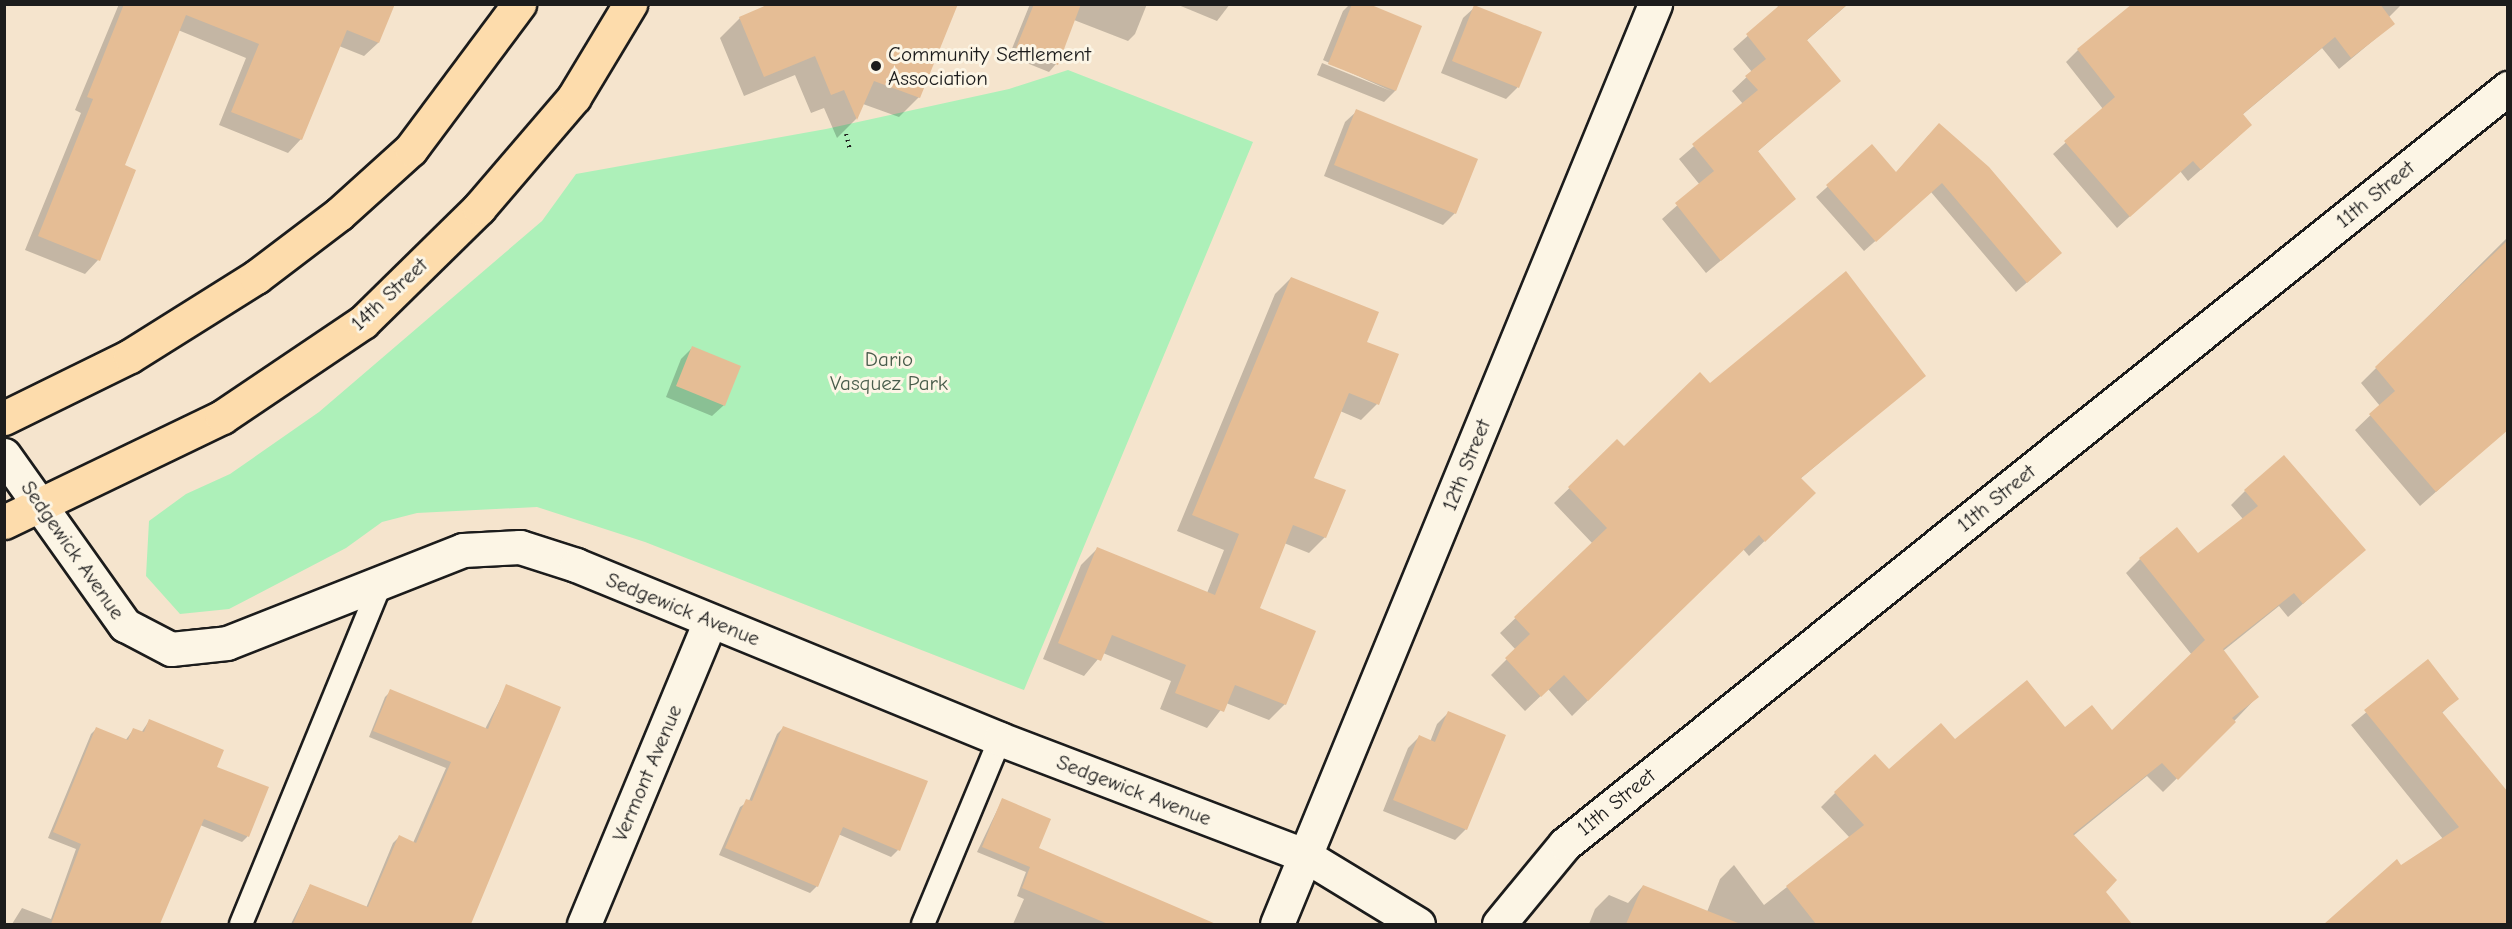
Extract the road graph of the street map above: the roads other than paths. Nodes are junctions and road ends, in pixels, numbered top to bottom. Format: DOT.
graph roads {
  1 [pos="519,4"];
  2 [pos="630,4"];
  3 [pos="1655,4"];
  4 [pos="2508,88"];
  5 [pos="4,418"];
  6 [pos="4,455"];
  7 [pos="43,505"];
  8 [pos="4,522"];
  9 [pos="382,581"];
  10 [pos="710,621"];
  11 [pos="1000,739"];
  12 [pos="1306,856"];
  13 [pos="241,924"];
  14 [pos="584,924"];
  15 [pos="923,924"];
  16 [pos="1277,924"];
  17 [pos="1418,924"];
  18 [pos="1499,924"];
  1 -- 5 [label="main road"];
  2 -- 7 [label="main road, 14th Street"];
  3 -- 12 [label="street, 12th Street"];
  4 -- 18 [label="street, 11th Street"];
  6 -- 7 [label="street, Sedgewick Avenue"];
  7 -- 8 [label="main road, 14th Street"];
  7 -- 9 [label="street, Sedgewick Avenue"];
  9 -- 10 [label="street, Sedgewick Avenue"];
  9 -- 13 [label="lane"];
  10 -- 11 [label="street, Sedgewick Avenue"];
  10 -- 14 [label="street, Vermont Avenue"];
  11 -- 12 [label="street, Sedgewick Avenue"];
  11 -- 15 [label="lane"];
  12 -- 16 [label="street, 12th Street"];
  12 -- 17 [label="street, Sedgewick Avenue"];
}
